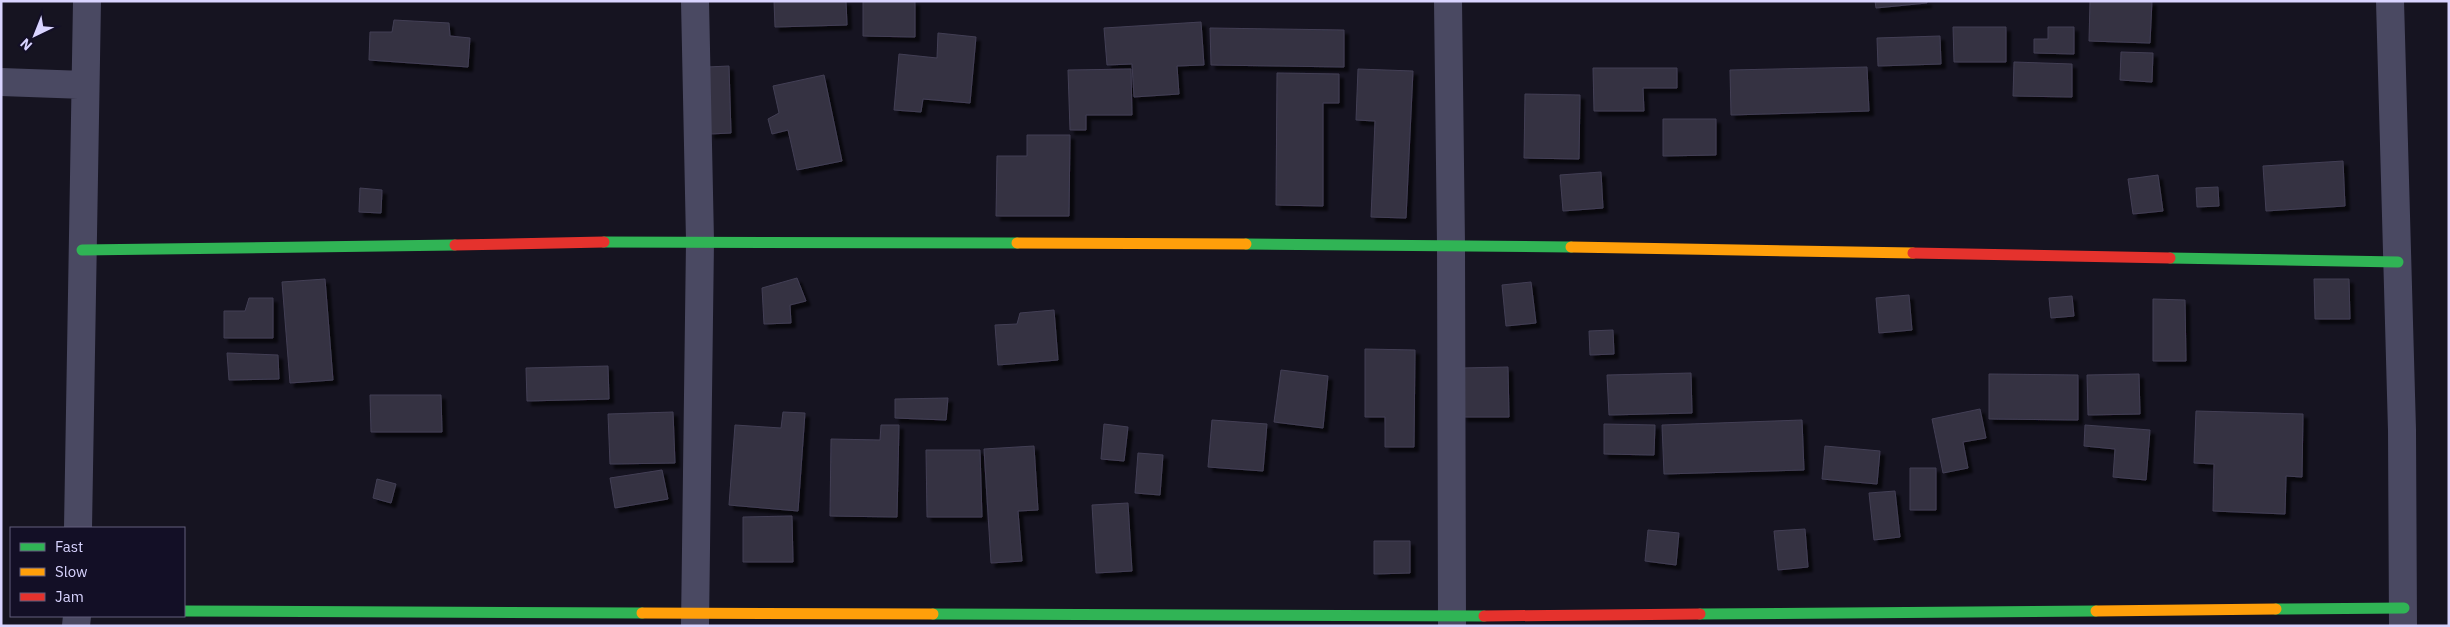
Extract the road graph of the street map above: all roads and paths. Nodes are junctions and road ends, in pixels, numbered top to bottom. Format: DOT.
graph roads {
  1 [pos="87,1"];
  2 [pos="695,1"];
  3 [pos="1448,1"];
  4 [pos="2390,1"];
  5 [pos="1,82"];
  6 [pos="85,85"];
  7 [pos="700,241"];
  8 [pos="1451,245"];
  9 [pos="82,250"];
  10 [pos="2398,262"];
  11 [pos="78,527"];
  12 [pos="185,612"];
  13 [pos="2404,617"];
  14 [pos="695,619"];
  15 [pos="1452,621"];
  1 -- 6 [label="street"];
  2 -- 7 [label="street"];
  3 -- 8 [label="street"];
  4 -- 10 [label="street"];
  5 -- 6 [label="street"];
  6 -- 9 [label="street"];
  7 -- 8 [label="street"];
  7 -- 9 [label="street"];
  7 -- 14 [label="street"];
  8 -- 10 [label="street"];
  8 -- 15 [label="street"];
  9 -- 11 [label="street"];
  10 -- 13 [label="street"];
  12 -- 14 [label="street"];
  13 -- 15 [label="street"];
  14 -- 15 [label="street"];
}
